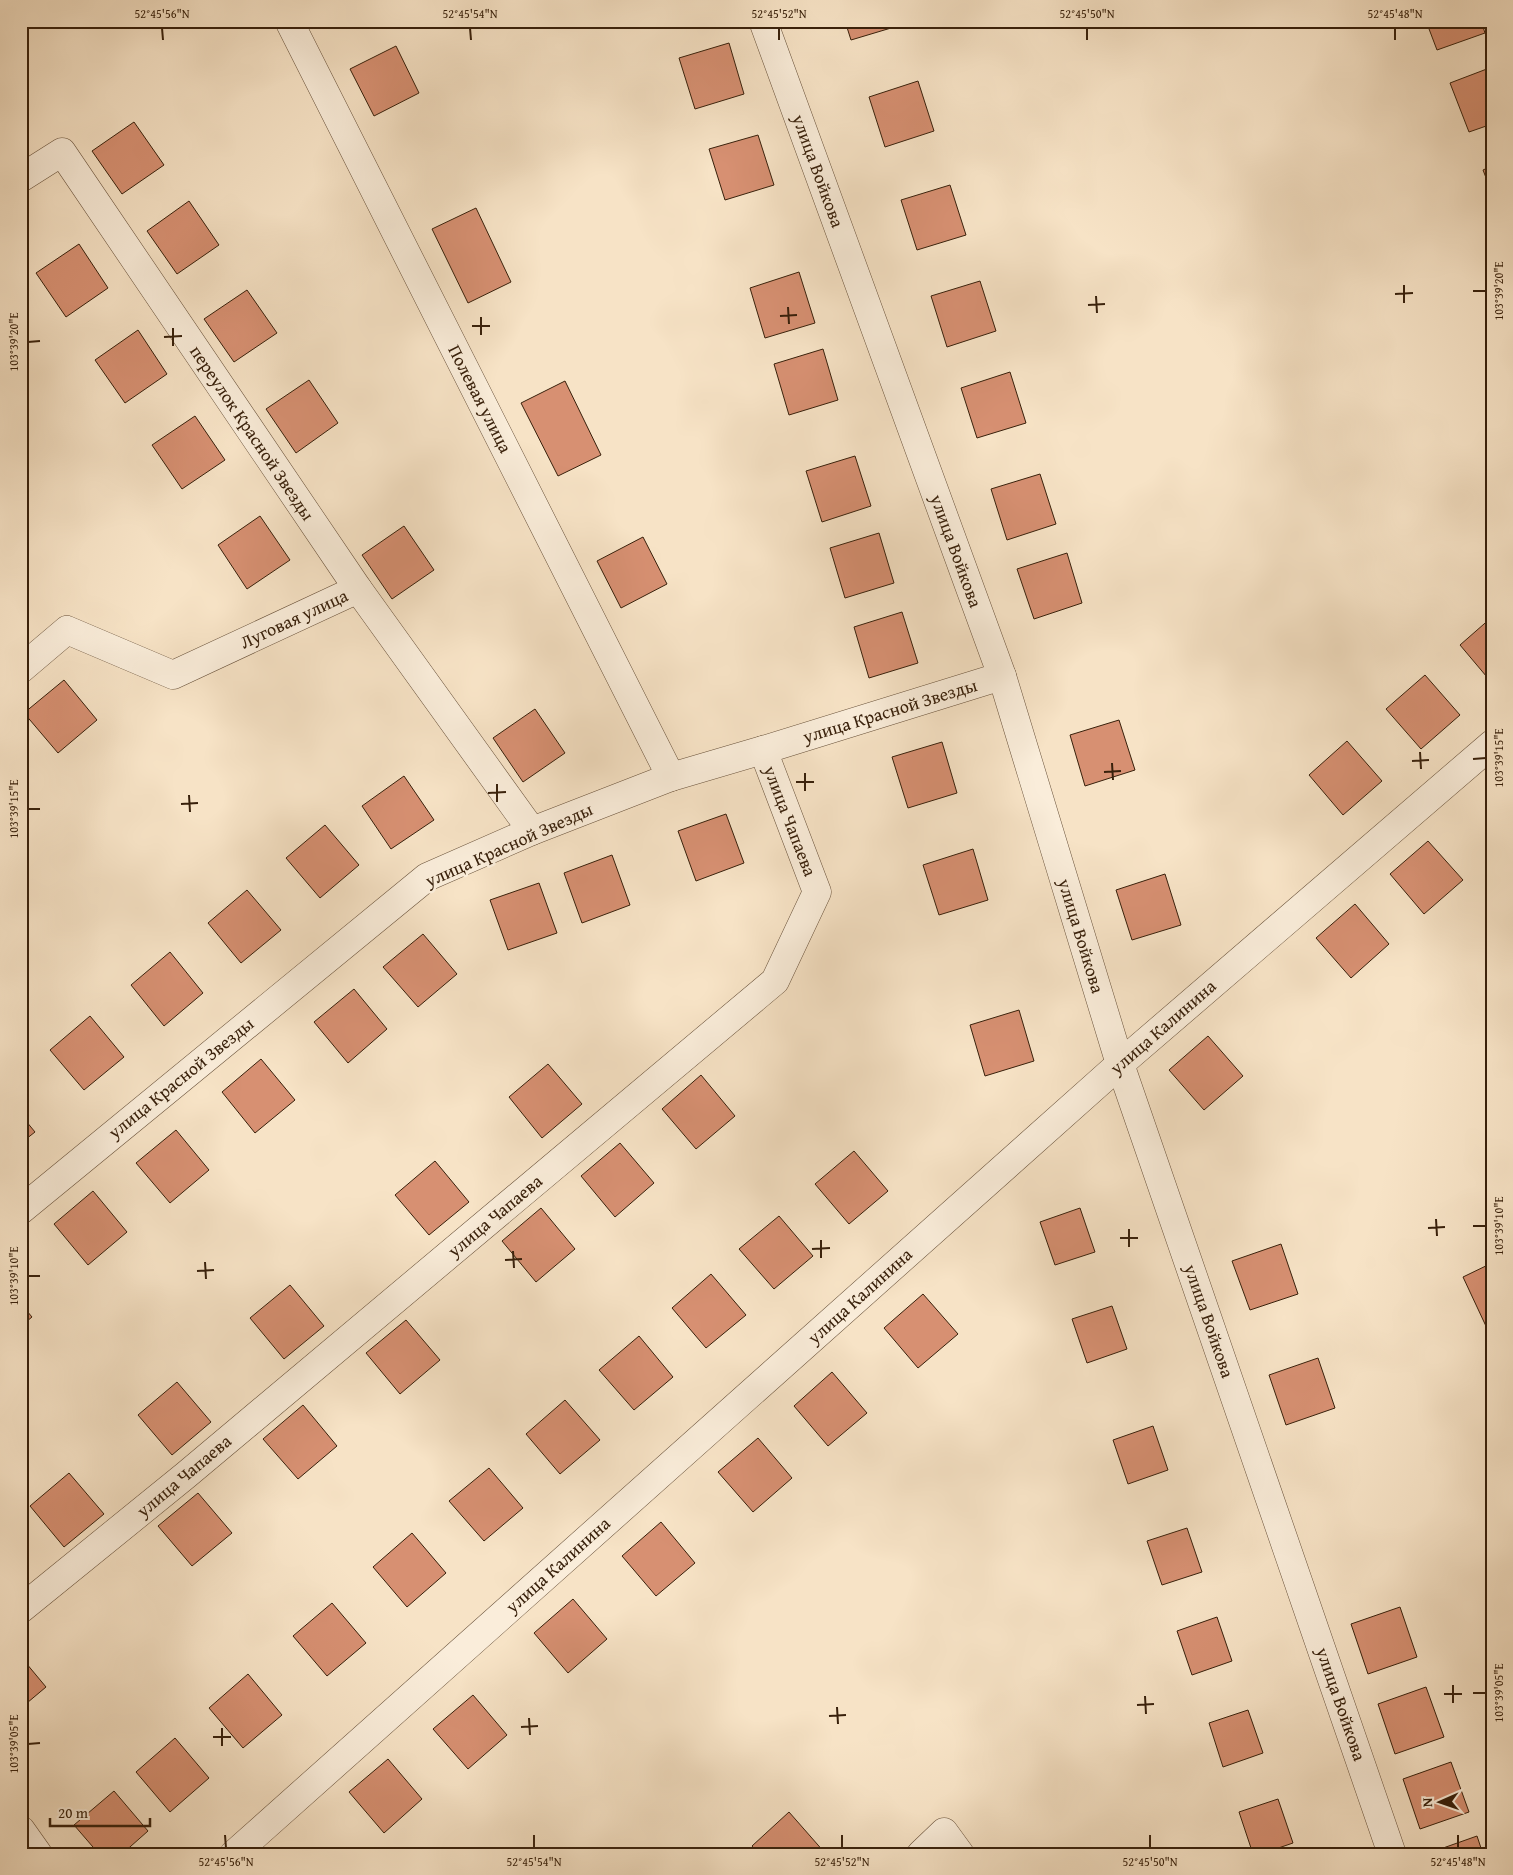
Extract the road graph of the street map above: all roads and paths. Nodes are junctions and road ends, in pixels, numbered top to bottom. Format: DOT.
graph roads {
  1 [pos="289,21"];
  2 [pos="763,21"];
  3 [pos="21,178"];
  4 [pos="358,589"];
  5 [pos="21,669"];
  6 [pos="1002,676"];
  7 [pos="1492,744"];
  8 [pos="763,750"];
  9 [pos="671,777"];
  10 [pos="532,832"];
  11 [pos="1120,1064"];
  12 [pos="21,1210"];
  13 [pos="21,1609"];
  14 [pos="21,1830"];
  15 [pos="38,1854"];
  16 [pos="234,1854"];
  17 [pos="921,1854"];
  18 [pos="960,1854"];
  19 [pos="1392,1854"];
  1 -- 9 [label="street, Полевая улица"];
  2 -- 6 [label="street, улица Войкова"];
  3 -- 4 [label="street, переулок Красной Звезды"];
  4 -- 5 [label="street, Луговая улица"];
  4 -- 10 [label="street, Луговая улица"];
  6 -- 8 [label="street, улица Красной Звезды"];
  6 -- 11 [label="street, улица Войкова"];
  7 -- 11 [label="street, улица Калинина"];
  8 -- 9 [label="street, улица Красной Звезды"];
  8 -- 13 [label="street, улица Чапаева"];
  9 -- 10 [label="street, улица Красной Звезды"];
  10 -- 12 [label="street, улица Красной Звезды"];
  11 -- 16 [label="street, улица Калинина"];
  11 -- 19 [label="street, улица Войкова"];
  14 -- 15 [label="street"];
  17 -- 18 [label="street"];
}
